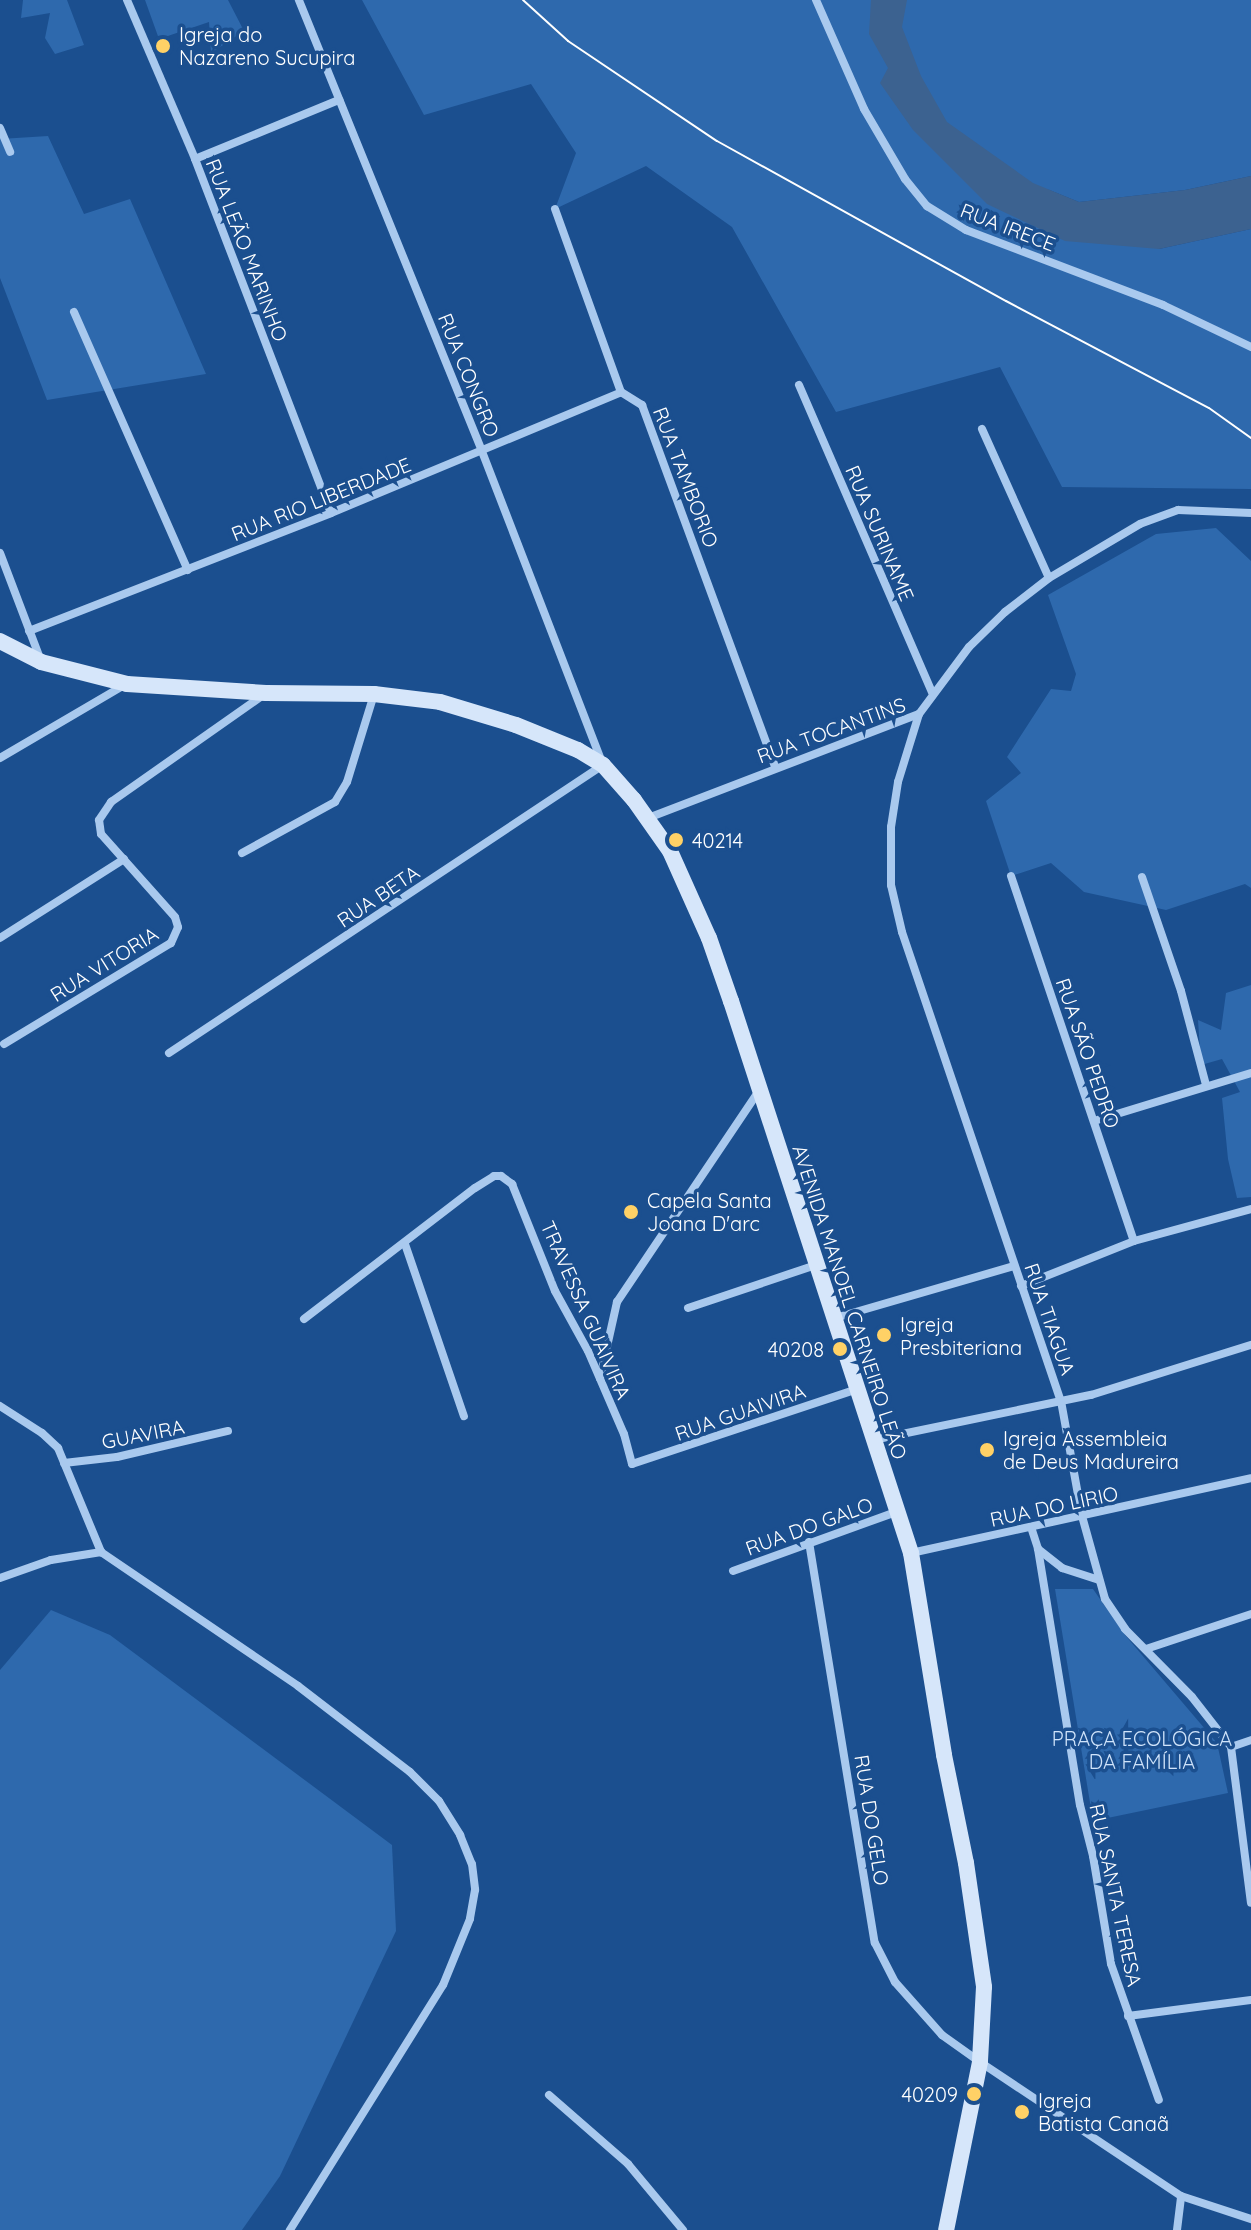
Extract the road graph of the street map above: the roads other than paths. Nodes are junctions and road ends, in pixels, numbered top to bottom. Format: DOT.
graph roads {
  1 [pos="127,0"];
  2 [pos="299,0"];
  3 [pos="816,0"];
  4 [pos="339,100"];
  5 [pos="0,128"];
  6 [pos="10,152"];
  7 [pos="195,159"];
  8 [pos="555,209"];
  9 [pos="74,312"];
  10 [pos="1251,347"];
  11 [pos="799,385"];
  12 [pos="621,392"];
  13 [pos="982,429"];
  14 [pos="482,451"];
  15 [pos="331,513"];
  16 [pos="1248,513"];
  17 [pos="1251,522"];
  18 [pos="0,553"];
  19 [pos="188,570"];
  20 [pos="1049,578"];
  21 [pos="29,631"];
  22 [pos="0,641"];
  23 [pos="41,662"];
  24 [pos="127,684"];
  25 [pos="266,693"];
  26 [pos="932,693"];
  27 [pos="374,694"];
  28 [pos="919,714"];
  29 [pos="0,758"];
  30 [pos="603,765"];
  31 [pos="775,767"];
  32 [pos="648,818"];
  33 [pos="242,853"];
  34 [pos="124,859"];
  35 [pos="1011,876"];
  36 [pos="1142,877"];
  37 [pos="0,938"];
  38 [pos="4,1044"];
  39 [pos="169,1053"];
  40 [pos="1251,1073"];
  41 [pos="1206,1085"];
  42 [pos="760,1089"];
  43 [pos="1094,1121"];
  44 [pos="1251,1209"];
  45 [pos="1134,1241"];
  46 [pos="405,1244"];
  47 [pos="817,1264"];
  48 [pos="1014,1266"];
  49 [pos="1021,1286"];
  50 [pos="688,1308"];
  51 [pos="835,1318"];
  52 [pos="304,1319"];
  53 [pos="1251,1345"];
  54 [pos="600,1378"];
  55 [pos="858,1389"];
  56 [pos="1061,1401"];
  57 [pos="0,1406"];
  58 [pos="464,1416"];
  59 [pos="228,1431"];
  60 [pos="873,1440"];
  61 [pos="64,1463"];
  62 [pos="632,1464"];
  63 [pos="1251,1478"];
  64 [pos="896,1512"];
  65 [pos="1082,1516"];
  66 [pos="1031,1527"];
  67 [pos="809,1542"];
  68 [pos="1038,1549"];
  69 [pos="101,1552"];
  70 [pos="911,1553"];
  71 [pos="733,1571"];
  72 [pos="0,1578"];
  73 [pos="1099,1580"];
  74 [pos="1251,1614"];
  75 [pos="1146,1649"];
  76 [pos="1251,1740"];
  77 [pos="1231,1747"];
  78 [pos="1249,1873"];
  79 [pos="1251,1903"];
  80 [pos="1251,2000"];
  81 [pos="1128,2016"];
  82 [pos="980,2062"];
  83 [pos="549,2095"];
  84 [pos="1159,2100"];
  85 [pos="1181,2196"];
  86 [pos="1251,2219"];
  87 [pos="290,2230"];
  88 [pos="683,2230"];
  89 [pos="946,2230"];
  90 [pos="1177,2230"];
  1 -- 7 [label="street, RUA LEÃO MARINHO"];
  2 -- 4 [label="street, RUA CONGRO"];
  3 -- 10 [label="street, RUA IRECE"];
  4 -- 7 [label="street"];
  4 -- 14 [label="street, RUA CONGRO"];
  5 -- 6 [label="street"];
  7 -- 15 [label="street, RUA LEÃO MARINHO"];
  8 -- 12 [label="street, RUA TAMBORIO"];
  9 -- 19 [label="street"];
  11 -- 26 [label="street, RUA SURINAME"];
  12 -- 14 [label="street, RUA RIO LIBERDADE"];
  12 -- 31 [label="street, RUA TAMBORIO"];
  13 -- 20 [label="street"];
  14 -- 15 [label="street, RUA RIO LIBERDADE"];
  14 -- 30 [label="street, RUA CONGRO"];
  15 -- 19 [label="street, RUA RIO LIBERDADE"];
  16 -- 17 [label="street, RUA TOCANTINS"];
  16 -- 20 [label="street, RUA TOCANTINS"];
  18 -- 21 [label="street"];
  19 -- 21 [label="street, RUA RIO LIBERDADE"];
  20 -- 26 [label="street, RUA TOCANTINS"];
  21 -- 23 [label="street"];
  22 -- 23 [label="main road, AVENIDA MANOEL CARNEIRO LEÃO"];
  23 -- 24 [label="main road, AVENIDA MANOEL CARNEIRO LEÃO"];
  24 -- 25 [label="main road, AVENIDA MANOEL CARNEIRO LEÃO"];
  24 -- 29 [label="street"];
  25 -- 27 [label="main road, AVENIDA MANOEL CARNEIRO LEÃO"];
  25 -- 34 [label="street, RUA VITORIA"];
  26 -- 28 [label="street, RUA TOCANTINS"];
  27 -- 30 [label="main road, AVENIDA MANOEL CARNEIRO LEÃO"];
  27 -- 33 [label="street"];
  28 -- 31 [label="street, RUA TOCANTINS"];
  28 -- 48 [label="street, RUA TIAGUA"];
  30 -- 32 [label="main road, AVENIDA MANOEL CARNEIRO LEÃO"];
  30 -- 39 [label="street, RUA BETA"];
  31 -- 32 [label="street, RUA TOCANTINS"];
  32 -- 42 [label="main road, AVENIDA MANOEL CARNEIRO LEÃO"];
  34 -- 37 [label="street"];
  34 -- 38 [label="street, RUA VITORIA"];
  35 -- 43 [label="street, RUA SÃO PEDRO"];
  36 -- 41 [label="street"];
  40 -- 41 [label="street"];
  41 -- 43 [label="street"];
  42 -- 47 [label="main road, AVENIDA MANOEL CARNEIRO LEÃO"];
  42 -- 54 [label="street"];
  43 -- 45 [label="street, RUA SÃO PEDRO"];
  44 -- 45 [label="street"];
  45 -- 49 [label="street"];
  46 -- 52 [label="street"];
  46 -- 54 [label="street, TRAVESSA GUAIVIRA"];
  46 -- 58 [label="street"];
  47 -- 50 [label="street"];
  47 -- 51 [label="main road, AVENIDA MANOEL CARNEIRO LEÃO"];
  48 -- 49 [label="street, RUA TIAGUA"];
  48 -- 51 [label="street"];
  49 -- 56 [label="street, RUA TIAGUA"];
  51 -- 55 [label="main road, AVENIDA MANOEL CARNEIRO LEÃO"];
  53 -- 56 [label="street"];
  54 -- 62 [label="street, TRAVESSA GUAIVIRA"];
  55 -- 60 [label="main road, AVENIDA MANOEL CARNEIRO LEÃO"];
  55 -- 62 [label="street, RUA GUAIVIRA"];
  56 -- 60 [label="street"];
  56 -- 65 [label="street, RUA TIAGUA"];
  57 -- 61 [label="street"];
  59 -- 61 [label="street, GUAVIRA"];
  60 -- 64 [label="main road, AVENIDA MANOEL CARNEIRO LEÃO"];
  61 -- 69 [label="street"];
  63 -- 65 [label="street, RUA DO LIRIO"];
  64 -- 67 [label="street, RUA DO GALO"];
  64 -- 70 [label="main road, AVENIDA MANOEL CARNEIRO LEÃO"];
  65 -- 66 [label="street, RUA DO LIRIO"];
  65 -- 73 [label="street, RUA TIAGUA"];
  66 -- 68 [label="street"];
  66 -- 70 [label="street, RUA DO LIRIO"];
  67 -- 71 [label="street, RUA DO GALO"];
  67 -- 82 [label="street, RUA DO GELO"];
  68 -- 73 [label="street"];
  68 -- 81 [label="street, RUA SANTA TERESA"];
  69 -- 72 [label="street"];
  69 -- 87 [label="street"];
  70 -- 82 [label="main road, AVENIDA MANOEL CARNEIRO LEÃO"];
  73 -- 75 [label="street, RUA TIAGUA"];
  74 -- 75 [label="street"];
  75 -- 77 [label="street, RUA TIAGUA"];
  76 -- 77 [label="street"];
  77 -- 78 [label="street, RUA TIAGUA"];
  78 -- 79 [label="street, RUA TIAGUA"];
  80 -- 81 [label="street"];
  81 -- 84 [label="street, RUA SANTA TERESA"];
  82 -- 85 [label="street, RUA DO GELO"];
  82 -- 89 [label="main road, AVENIDA MANOEL CARNEIRO LEÃO"];
  83 -- 88 [label="street"];
  85 -- 86 [label="street, RUA DO GELO"];
  85 -- 90 [label="street"];
}
